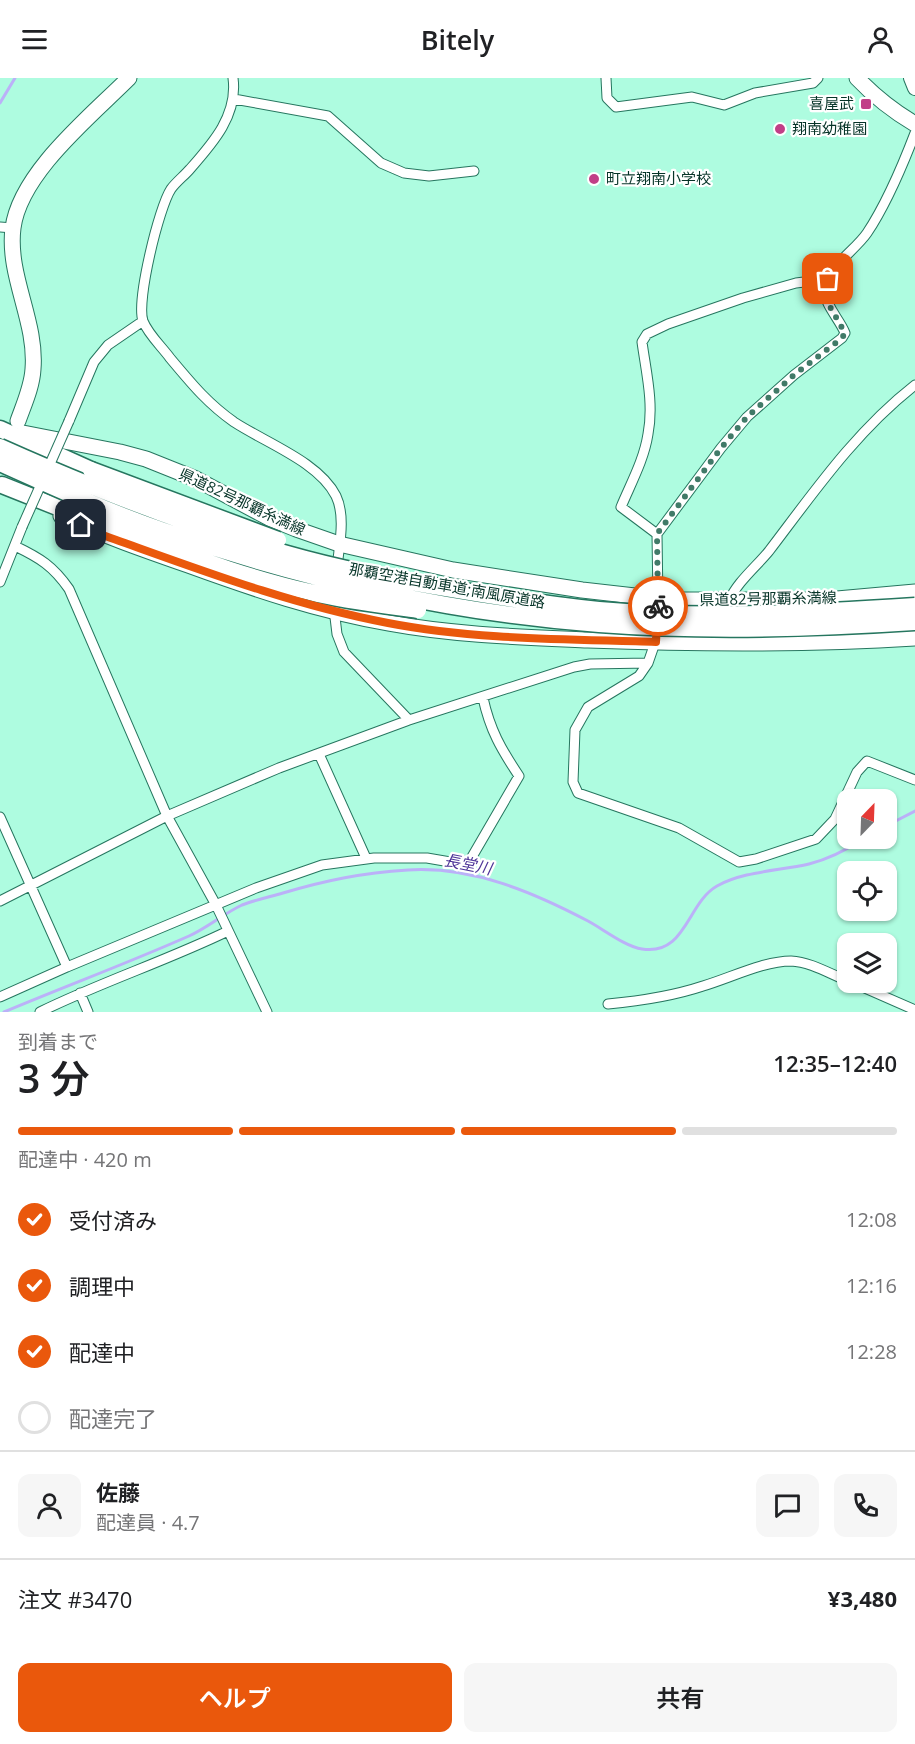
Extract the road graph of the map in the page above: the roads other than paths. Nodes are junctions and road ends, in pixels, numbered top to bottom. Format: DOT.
graph roads {
  1 [pos="129,78"];
  2 [pos="233,78"];
  3 [pos="606,78"];
  4 [pos="818,78"];
  5 [pos="857,78"];
  6 [pos="911,78"];
  7 [pos="915,88"];
  8 [pos="234,99"];
  9 [pos="915,124"];
  10 [pos="915,133"];
  11 [pos="474,171"];
  12 [pos="6,227"];
  13 [pos="828,279"];
  14 [pos="143,321"];
  15 [pos="915,386"];
  16 [pos="18,421"];
  17 [pos="0,428"];
  18 [pos="0,447"];
  19 [pos="0,463"];
  20 [pos="1,484"];
  21 [pos="657,534"];
  22 [pos="339,544"];
  23 [pos="15,546"];
  24 [pos="0,582"];
  25 [pos="915,592"];
  26 [pos="658,599"];
  27 [pos="729,601"];
  28 [pos="915,606"];
  29 [pos="517,608"];
  30 [pos="334,612"];
  31 [pos="915,622"];
  32 [pos="915,638"];
  33 [pos="656,642"];
  34 [pos="648,663"];
  35 [pos="483,698"];
  36 [pos="409,720"];
  37 [pos="319,754"];
  38 [pos="915,780"];
  39 [pos="167,816"];
  40 [pos="0,817"];
  41 [pos="366,858"];
  42 [pos="31,885"];
  43 [pos="0,901"];
  44 [pos="216,905"];
  45 [pos="228,931"];
  46 [pos="67,967"];
  47 [pos="837,977"];
  48 [pos="80,993"];
  49 [pos="875,993"];
  50 [pos="0,997"];
  51 [pos="608,1004"];
  52 [pos="915,1010"];
  53 [pos="40,1012"];
  54 [pos="88,1012"];
  55 [pos="267,1012"];
  1 -- 12 [label="main road"];
  2 -- 8 [label="street"];
  3 -- 4 [label="street"];
  5 -- 9 [label="main road"];
  6 -- 7 [label="main road"];
  8 -- 11 [label="street"];
  8 -- 14 [label="street"];
  10 -- 13 [label="street"];
  12 -- 16 [label="main road"];
  13 -- 21 [label="street"];
  13 -- 21 [label="street"];
  14 -- 22 [label="street"];
  14 -- 23 [label="street, bridge"];
  15 -- 27 [label="street"];
  17 -- 22 [label="main road, 県道82号那覇糸満線"];
  17 -- 29 [label="highway, bridge"];
  18 -- 29 [label="highway, 那覇空港自動車道;南風原道路, bridge"];
  19 -- 29 [label="highway, 那覇空港自動車道;南風原道路, bridge"];
  20 -- 29 [label="highway, bridge"];
  20 -- 30 [label="main road"];
  21 -- 26 [label="street"];
  22 -- 26 [label="main road, 県道82号那覇糸満線"];
  22 -- 30 [label="street"];
  23 -- 24 [label="street"];
  23 -- 39 [label="street"];
  25 -- 27 [label="main road, 県道82号那覇糸満線"];
  26 -- 27 [label="main road, 県道82号那覇糸満線"];
  26 -- 33 [label="street"];
  28 -- 29 [label="highway, 那覇空港自動車道;南風原道路, bridge"];
  29 -- 31 [label="highway, 那覇空港自動車道;南風原道路, bridge"];
  30 -- 33 [label="main road"];
  30 -- 36 [label="street"];
  32 -- 33 [label="main road"];
  33 -- 34 [label="street"];
  34 -- 35 [label="street"];
  34 -- 38 [label="street"];
  35 -- 36 [label="street"];
  35 -- 41 [label="street"];
  36 -- 37 [label="street"];
  37 -- 39 [label="street"];
  37 -- 41 [label="street"];
  39 -- 42 [label="street"];
  39 -- 44 [label="street"];
  40 -- 42 [label="street"];
  41 -- 44 [label="street"];
  42 -- 43 [label="street"];
  42 -- 46 [label="street"];
  44 -- 45 [label="street"];
  44 -- 46 [label="street"];
  45 -- 48 [label="street"];
  45 -- 55 [label="street"];
  46 -- 50 [label="street"];
  47 -- 51 [label="street"];
  48 -- 53 [label="street"];
  48 -- 54 [label="street"];
  49 -- 52 [label="street"];
}
